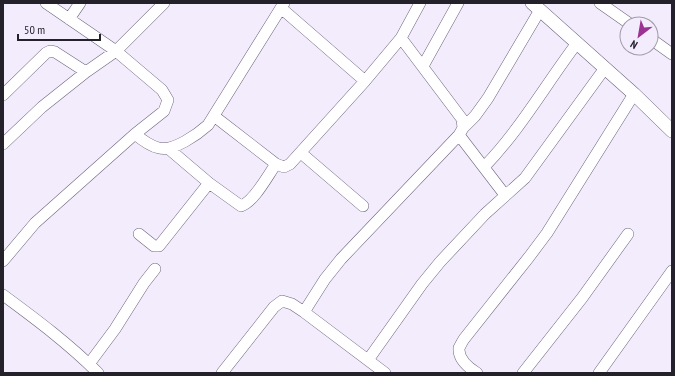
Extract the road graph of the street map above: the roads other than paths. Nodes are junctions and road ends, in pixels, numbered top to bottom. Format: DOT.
graph roads {
  1 [pos="46,3"];
  2 [pos="80,3"];
  3 [pos="164,3"];
  4 [pos="420,3"];
  5 [pos="458,3"];
  6 [pos="600,3"];
  7 [pos="283,5"];
  8 [pos="536,7"];
  9 [pos="619,16"];
  10 [pos="69,18"];
  11 [pos="401,38"];
  12 [pos="577,43"];
  13 [pos="659,45"];
  14 [pos="116,51"];
  15 [pos="672,54"];
  16 [pos="423,66"];
  17 [pos="605,68"];
  18 [pos="86,72"];
  19 [pos="366,81"];
  20 [pos="634,94"];
  21 [pos="3,95"];
  22 [pos="214,116"];
  23 [pos="461,131"];
  24 [pos="672,131"];
  25 [pos="135,134"];
  26 [pos="3,144"];
  27 [pos="168,149"];
  28 [pos="301,153"];
  29 [pos="276,164"];
  30 [pos="484,167"];
  31 [pos="209,183"];
  32 [pos="505,195"];
  33 [pos="363,206"];
  34 [pos="139,234"];
  35 [pos="628,234"];
  36 [pos="3,261"];
  37 [pos="155,269"];
  38 [pos="670,278"];
  39 [pos="3,295"];
  40 [pos="304,312"];
  41 [pos="368,360"];
  42 [pos="89,364"];
  43 [pos="98,373"];
  44 [pos="222,373"];
  45 [pos="384,373"];
  46 [pos="476,373"];
  47 [pos="523,373"];
  48 [pos="599,373"];
  1 -- 10 [label="street"];
  2 -- 10 [label="street"];
  3 -- 14 [label="street"];
  4 -- 11 [label="street"];
  5 -- 16 [label="street"];
  6 -- 9 [label="street"];
  7 -- 19 [label="street"];
  7 -- 22 [label="street"];
  8 -- 12 [label="street"];
  8 -- 23 [label="street"];
  10 -- 14 [label="street"];
  11 -- 16 [label="street"];
  11 -- 19 [label="street"];
  12 -- 17 [label="street"];
  12 -- 30 [label="street"];
  13 -- 15 [label="street"];
  14 -- 18 [label="street"];
  14 -- 25 [label="street"];
  16 -- 23 [label="street"];
  17 -- 20 [label="street"];
  17 -- 32 [label="street"];
  18 -- 21 [label="street"];
  18 -- 26 [label="street"];
  19 -- 28 [label="street"];
  20 -- 24 [label="street"];
  20 -- 46 [label="street"];
  22 -- 27 [label="street"];
  22 -- 29 [label="street"];
  23 -- 30 [label="street"];
  23 -- 40 [label="street"];
  25 -- 27 [label="street"];
  25 -- 36 [label="street"];
  27 -- 31 [label="street"];
  28 -- 29 [label="street"];
  28 -- 33 [label="street"];
  29 -- 31 [label="street"];
  30 -- 32 [label="street"];
  31 -- 34 [label="street"];
  32 -- 41 [label="street"];
  35 -- 47 [label="street"];
  37 -- 42 [label="street"];
  38 -- 48 [label="street"];
  39 -- 42 [label="street"];
  40 -- 41 [label="street"];
  40 -- 44 [label="street"];
  41 -- 45 [label="street"];
  42 -- 43 [label="street"];
}
